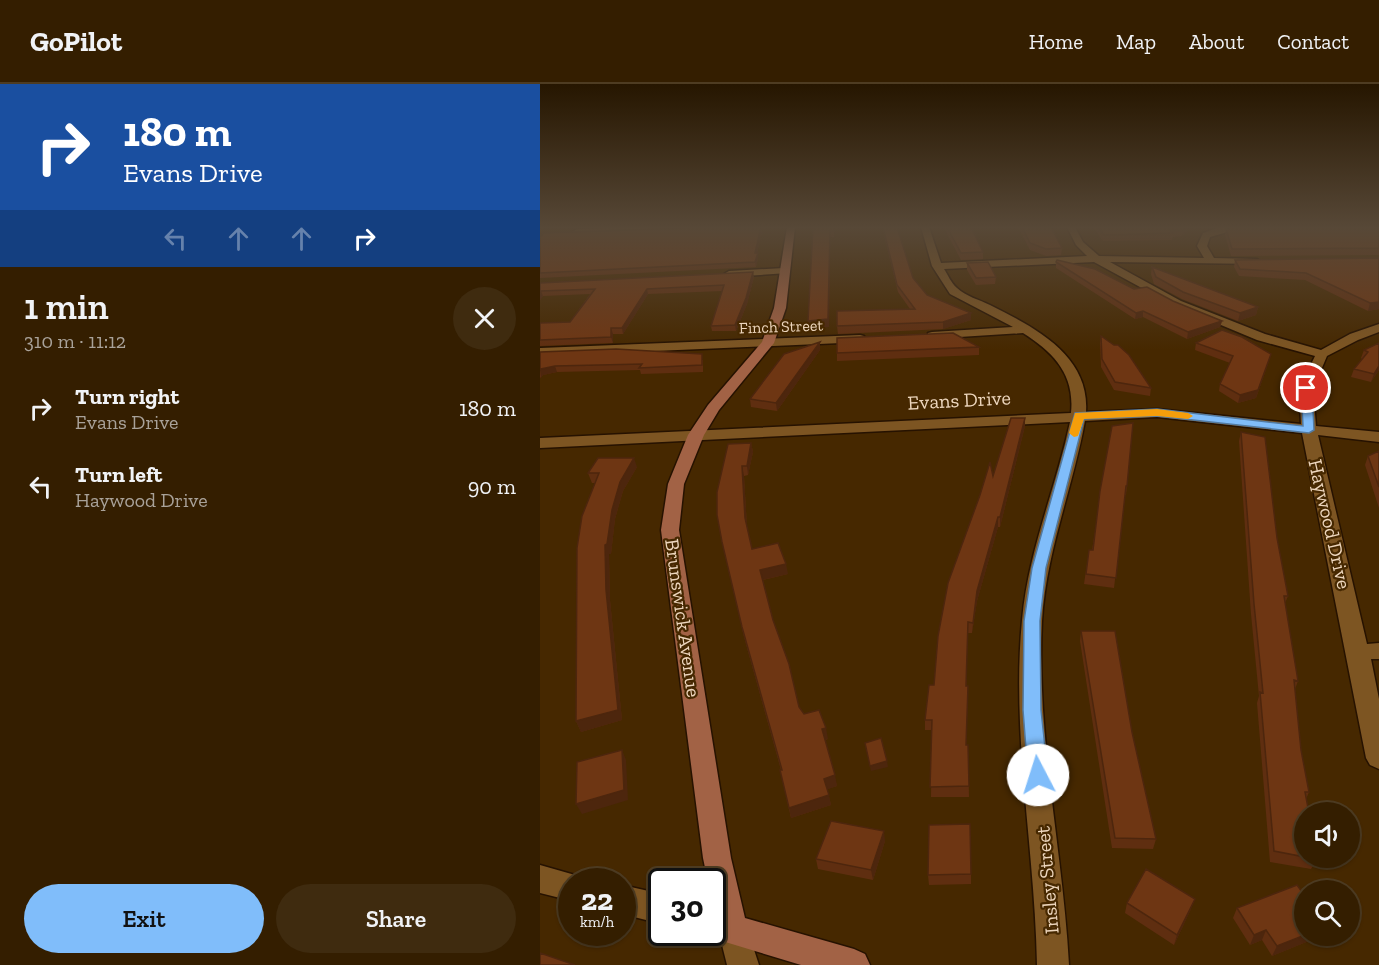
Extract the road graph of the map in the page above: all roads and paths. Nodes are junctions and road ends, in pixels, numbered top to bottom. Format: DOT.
graph roads {
  1 [pos="938,268"];
  2 [pos="1114,268"];
  3 [pos="784,271"];
  4 [pos="714,274"];
  5 [pos="1379,328"];
  6 [pos="1023,329"];
  7 [pos="921,336"];
  8 [pos="876,338"];
  9 [pos="768,343"];
  10 [pos="540,352"];
  11 [pos="1322,354"];
  12 [pos="1079,415"];
  13 [pos="1309,430"];
  14 [pos="696,435"];
  15 [pos="1379,437"];
  16 [pos="540,443"];
  17 [pos="1369,652"];
  18 [pos="1379,758"];
  19 [pos="718,868"];
  20 [pos="540,879"];
  21 [pos="558,884"];
  22 [pos="726,927"];
  23 [pos="726,932"];
  24 [pos="743,965"];
  25 [pos="854,965"];
  26 [pos="1053,965"];
  1 -- 6 [label="street, Insley Street"];
  2 -- 11 [label="street"];
  3 -- 4 [label="street"];
  3 -- 9 [label="street, Brunswick Avenue"];
  5 -- 11 [label="street"];
  6 -- 7 [label="street"];
  6 -- 12 [label="street, Insley Street"];
  8 -- 9 [label="street, Finch Street"];
  9 -- 10 [label="street, Finch Street"];
  9 -- 14 [label="street, Brunswick Avenue"];
  11 -- 13 [label="street, Haywood Drive"];
  12 -- 13 [label="street, Evans Drive"];
  12 -- 14 [label="street, Evans Drive"];
  12 -- 26 [label="street, Insley Street"];
  13 -- 15 [label="street, Evans Drive"];
  13 -- 17 [label="street, Haywood Drive"];
  14 -- 16 [label="street, Evans Drive"];
  14 -- 19 [label="street, Brunswick Avenue"];
  17 -- 18 [label="street, Haywood Drive"];
  20 -- 21 [label="street"];
  22 -- 25 [label="street"];
  23 -- 24 [label="street, Brunswick Avenue"];
}
